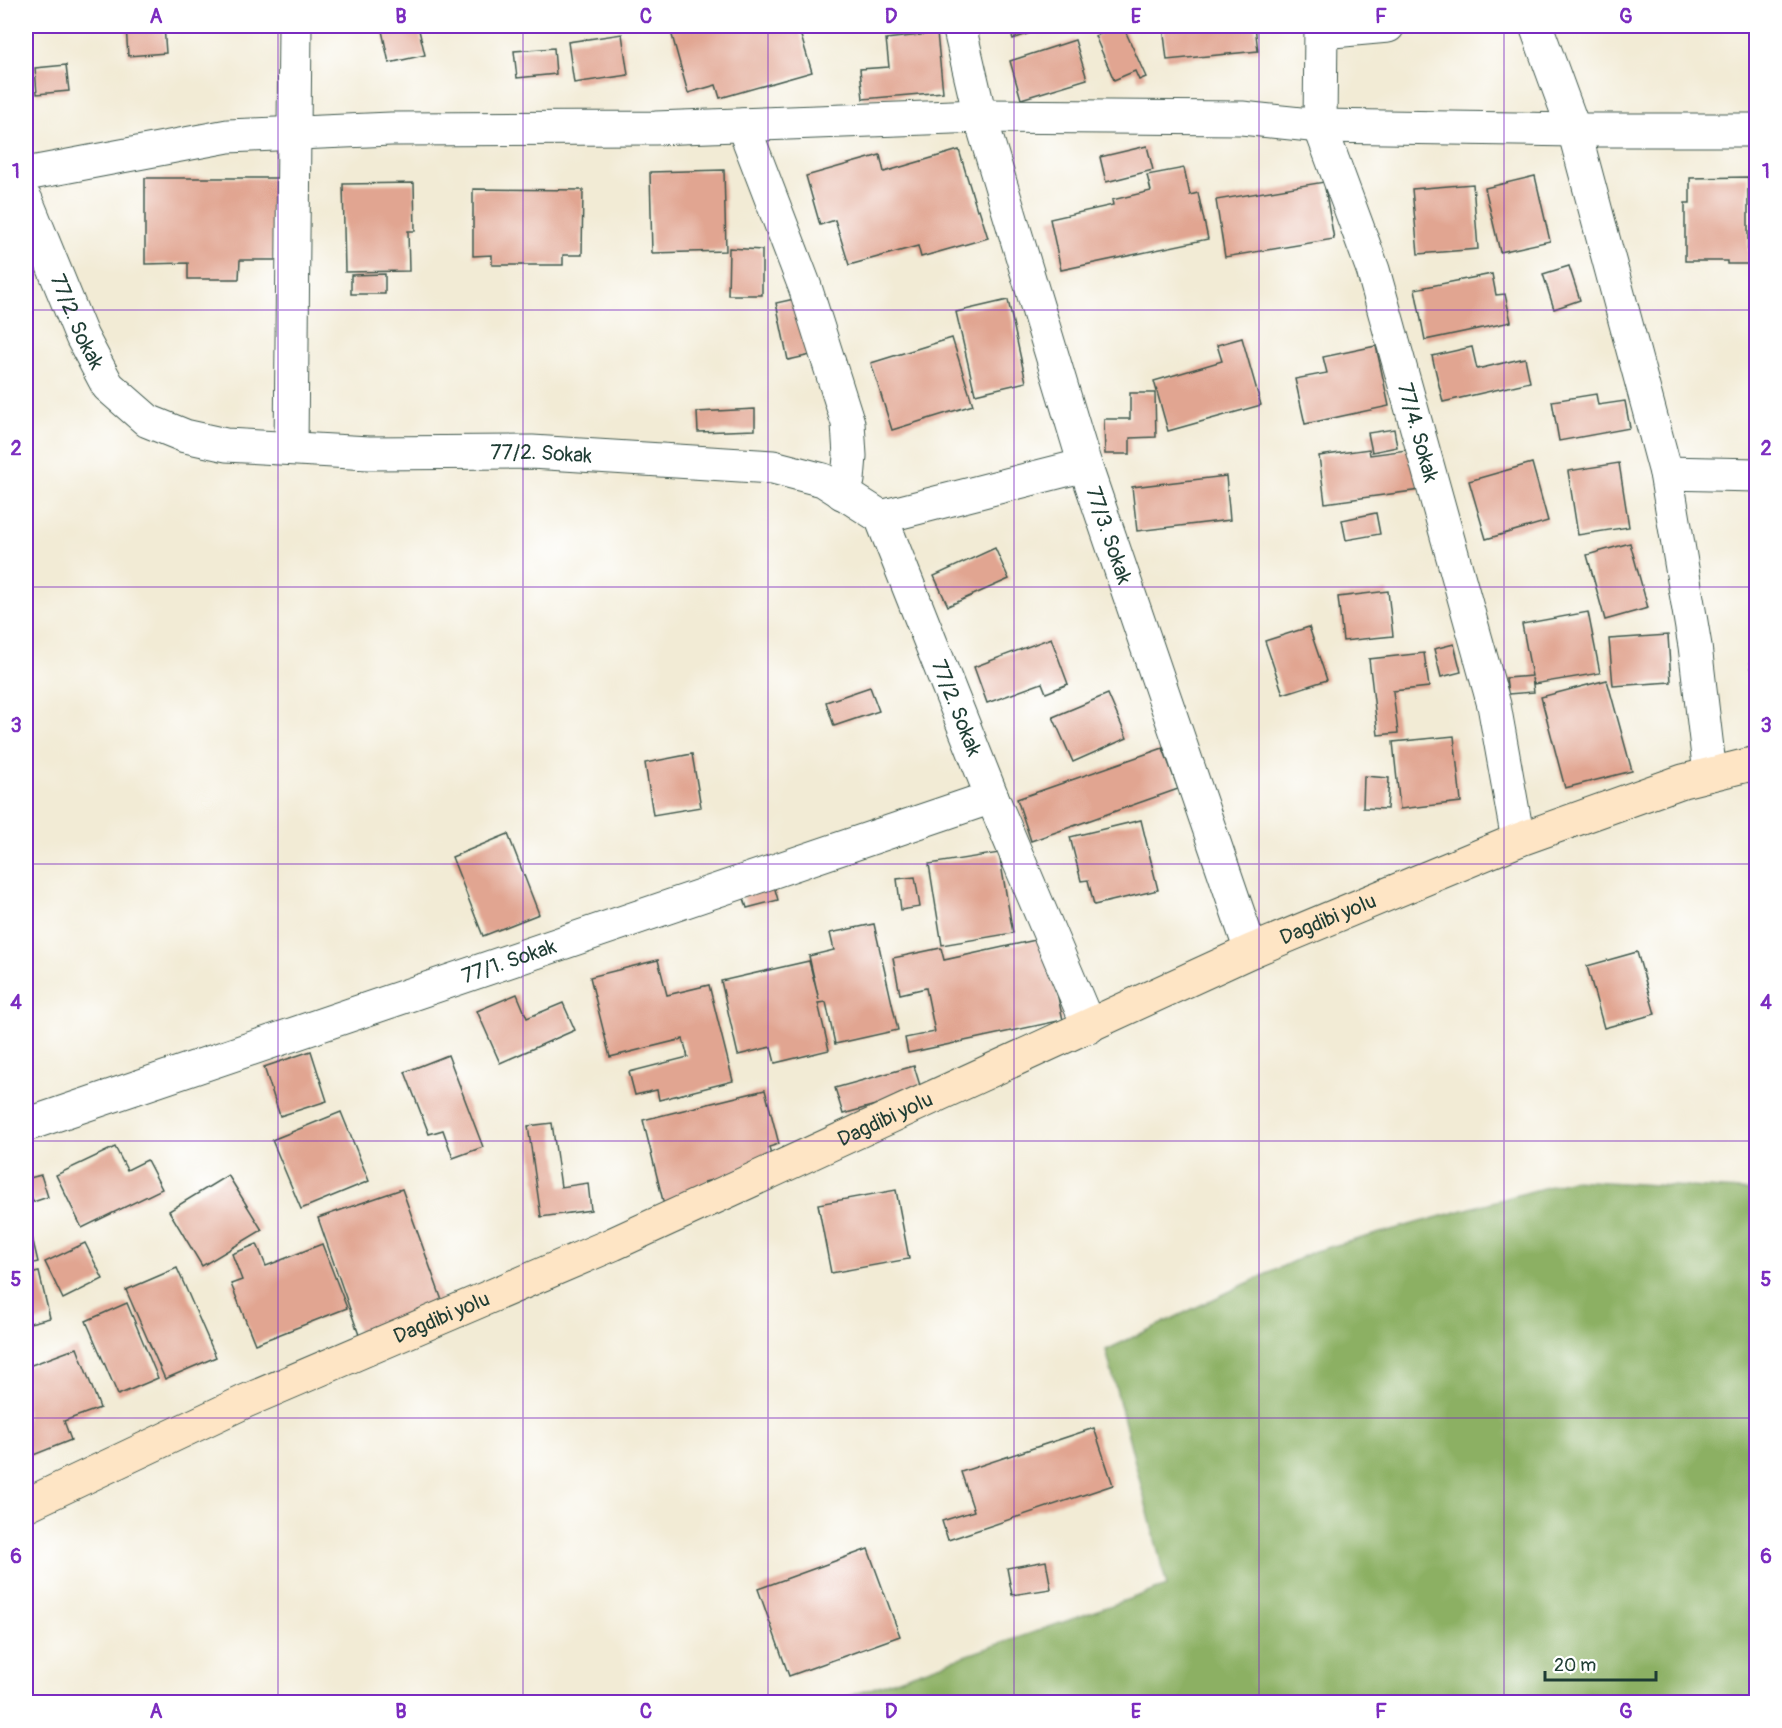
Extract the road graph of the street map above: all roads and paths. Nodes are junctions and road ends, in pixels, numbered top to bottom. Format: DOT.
graph roads {
  1 [pos="295,26"];
  2 [pos="959,26"];
  3 [pos="1388,26"];
  4 [pos="1536,26"];
  5 [pos="1322,28"];
  6 [pos="980,116"];
  7 [pos="743,125"];
  8 [pos="1320,126"];
  9 [pos="1574,130"];
  10 [pos="1756,130"];
  11 [pos="294,133"];
  12 [pos="26,174"];
  13 [pos="26,200"];
  14 [pos="291,448"];
  15 [pos="1085,465"];
  16 [pos="1666,473"];
  17 [pos="1756,475"];
  18 [pos="842,493"];
  19 [pos="881,517"];
  20 [pos="1756,763"];
  21 [pos="1710,774"];
  22 [pos="992,797"];
  23 [pos="1518,840"];
  24 [pos="1251,951"];
  25 [pos="1089,1027"];
  26 [pos="26,1125"];
  27 [pos="26,1505"];
  1 -- 11 [label="street"];
  2 -- 6 [label="street, 77/3. Sokak"];
  3 -- 5 [label="street"];
  4 -- 9 [label="street"];
  5 -- 8 [label="street, 77/4. Sokak"];
  6 -- 7 [label="street"];
  6 -- 8 [label="street"];
  6 -- 15 [label="street, 77/3. Sokak"];
  7 -- 11 [label="street"];
  7 -- 18 [label="street"];
  8 -- 9 [label="street"];
  8 -- 23 [label="street, 77/4. Sokak"];
  9 -- 10 [label="street"];
  9 -- 16 [label="street"];
  11 -- 12 [label="street"];
  11 -- 14 [label="street"];
  13 -- 14 [label="street, 77/2. Sokak"];
  14 -- 18 [label="street, 77/2. Sokak"];
  15 -- 19 [label="street"];
  15 -- 24 [label="street, 77/3. Sokak"];
  16 -- 17 [label="street"];
  16 -- 21 [label="street"];
  18 -- 19 [label="street, 77/2. Sokak"];
  19 -- 22 [label="street, 77/2. Sokak"];
  20 -- 21 [label="street, Dagdibi yolu"];
  21 -- 23 [label="street, Dagdibi yolu"];
  22 -- 25 [label="street, 77/2. Sokak"];
  22 -- 26 [label="street, 77/1. Sokak"];
  23 -- 24 [label="street, Dagdibi yolu"];
  24 -- 25 [label="street, Dagdibi yolu"];
  25 -- 27 [label="street, Dagdibi yolu"];
}
